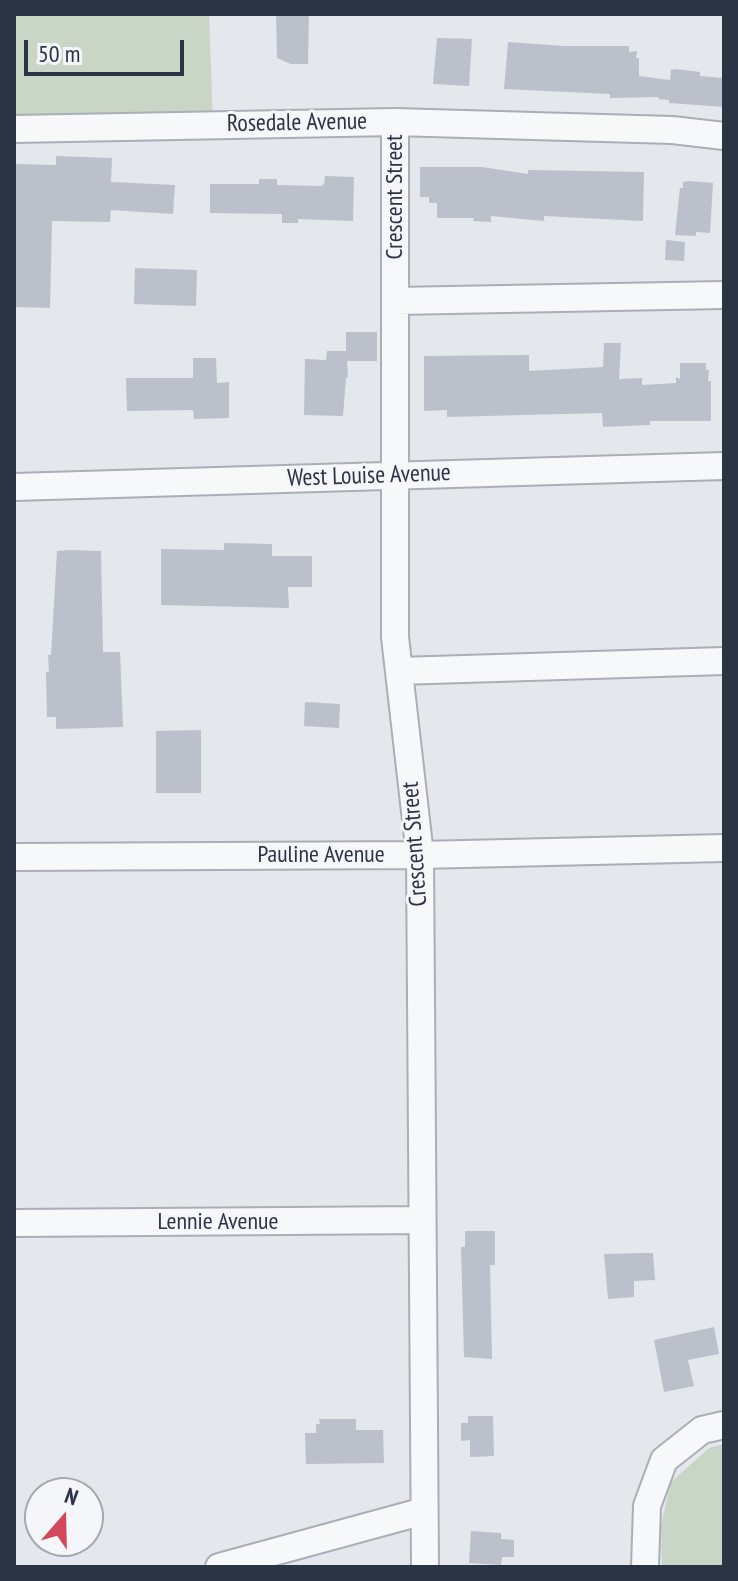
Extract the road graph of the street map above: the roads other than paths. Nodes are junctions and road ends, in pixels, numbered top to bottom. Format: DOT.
graph roads {
  1 [pos="395,122"];
  2 [pos="14,129"];
  3 [pos="724,136"];
  4 [pos="724,295"];
  5 [pos="396,301"];
  6 [pos="724,466"];
  7 [pos="396,474"];
  8 [pos="14,487"];
  9 [pos="724,661"];
  10 [pos="399,671"];
  11 [pos="724,848"];
  12 [pos="420,855"];
  13 [pos="14,857"];
  14 [pos="422,1220"];
  15 [pos="14,1223"];
  16 [pos="713,1427"];
  17 [pos="424,1511"];
  18 [pos="219,1567"];
  19 [pos="425,1567"];
  20 [pos="645,1567"];
  1 -- 2 [label="street, Rosedale Avenue"];
  1 -- 3 [label="street, Rosedale Avenue"];
  1 -- 5 [label="street, Crescent Street"];
  4 -- 5 [label="street"];
  5 -- 7 [label="street, Crescent Street"];
  6 -- 7 [label="street, West Louise Avenue"];
  7 -- 8 [label="street, West Louise Avenue"];
  7 -- 10 [label="street, Crescent Street"];
  9 -- 10 [label="street"];
  10 -- 12 [label="street, Crescent Street"];
  11 -- 12 [label="street, Pauline Avenue"];
  12 -- 13 [label="street, Pauline Avenue"];
  12 -- 14 [label="street, Crescent Street"];
  14 -- 15 [label="street, Lennie Avenue"];
  14 -- 17 [label="street, Crescent Street"];
  16 -- 20 [label="street"];
  17 -- 18 [label="street"];
  17 -- 19 [label="street, Crescent Street"];
}
